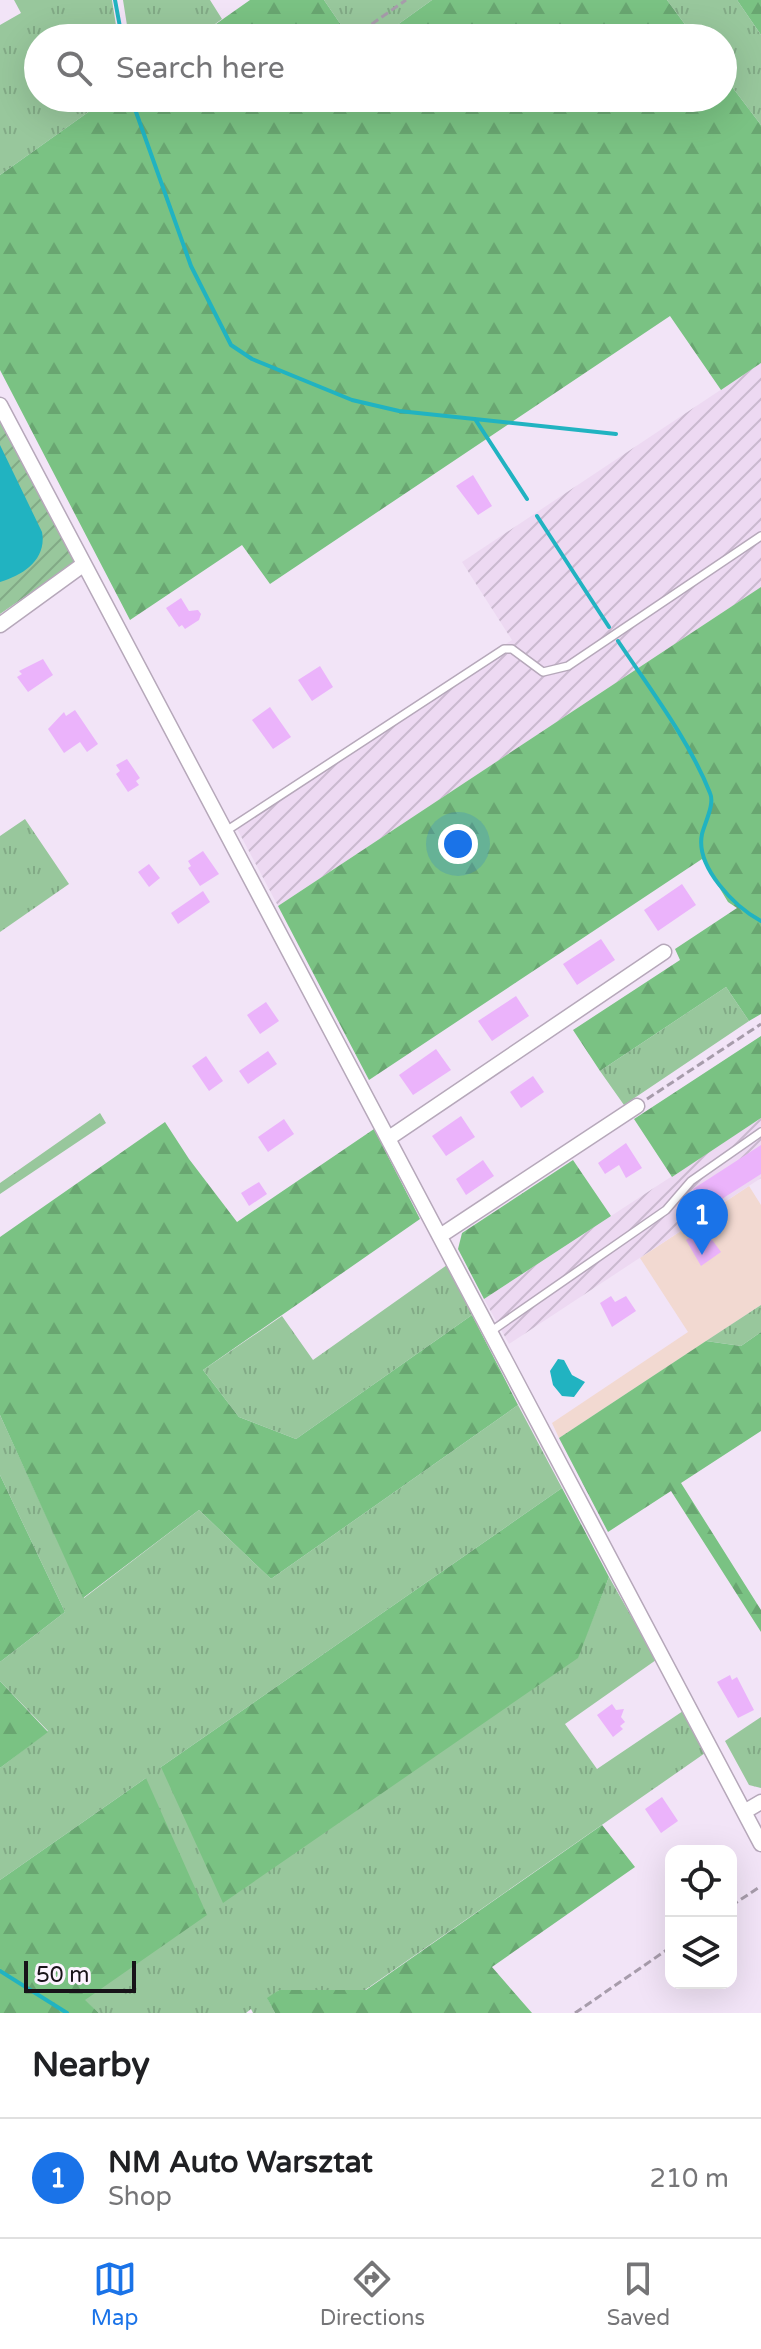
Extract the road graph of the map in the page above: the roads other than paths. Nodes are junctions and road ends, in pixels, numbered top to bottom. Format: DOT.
graph roads {
  1 [pos="0,405"];
  2 [pos="761,536"];
  3 [pos="84,564"];
  4 [pos="0,625"];
  5 [pos="225,832"];
  6 [pos="664,952"];
  7 [pos="637,1106"];
  8 [pos="761,1132"];
  9 [pos="389,1138"];
  10 [pos="440,1236"];
  11 [pos="490,1332"];
  12 [pos="761,1802"];
  13 [pos="744,1812"];
  14 [pos="761,1844"];
  1 -- 3 [label="street"];
  2 -- 5 [label="lane"];
  3 -- 4 [label="street"];
  3 -- 5 [label="street"];
  5 -- 9 [label="street"];
  6 -- 9 [label="street"];
  7 -- 10 [label="street"];
  8 -- 11 [label="lane"];
  9 -- 10 [label="street"];
  10 -- 11 [label="street"];
  11 -- 13 [label="street"];
  12 -- 13 [label="street"];
  13 -- 14 [label="street"];
}
